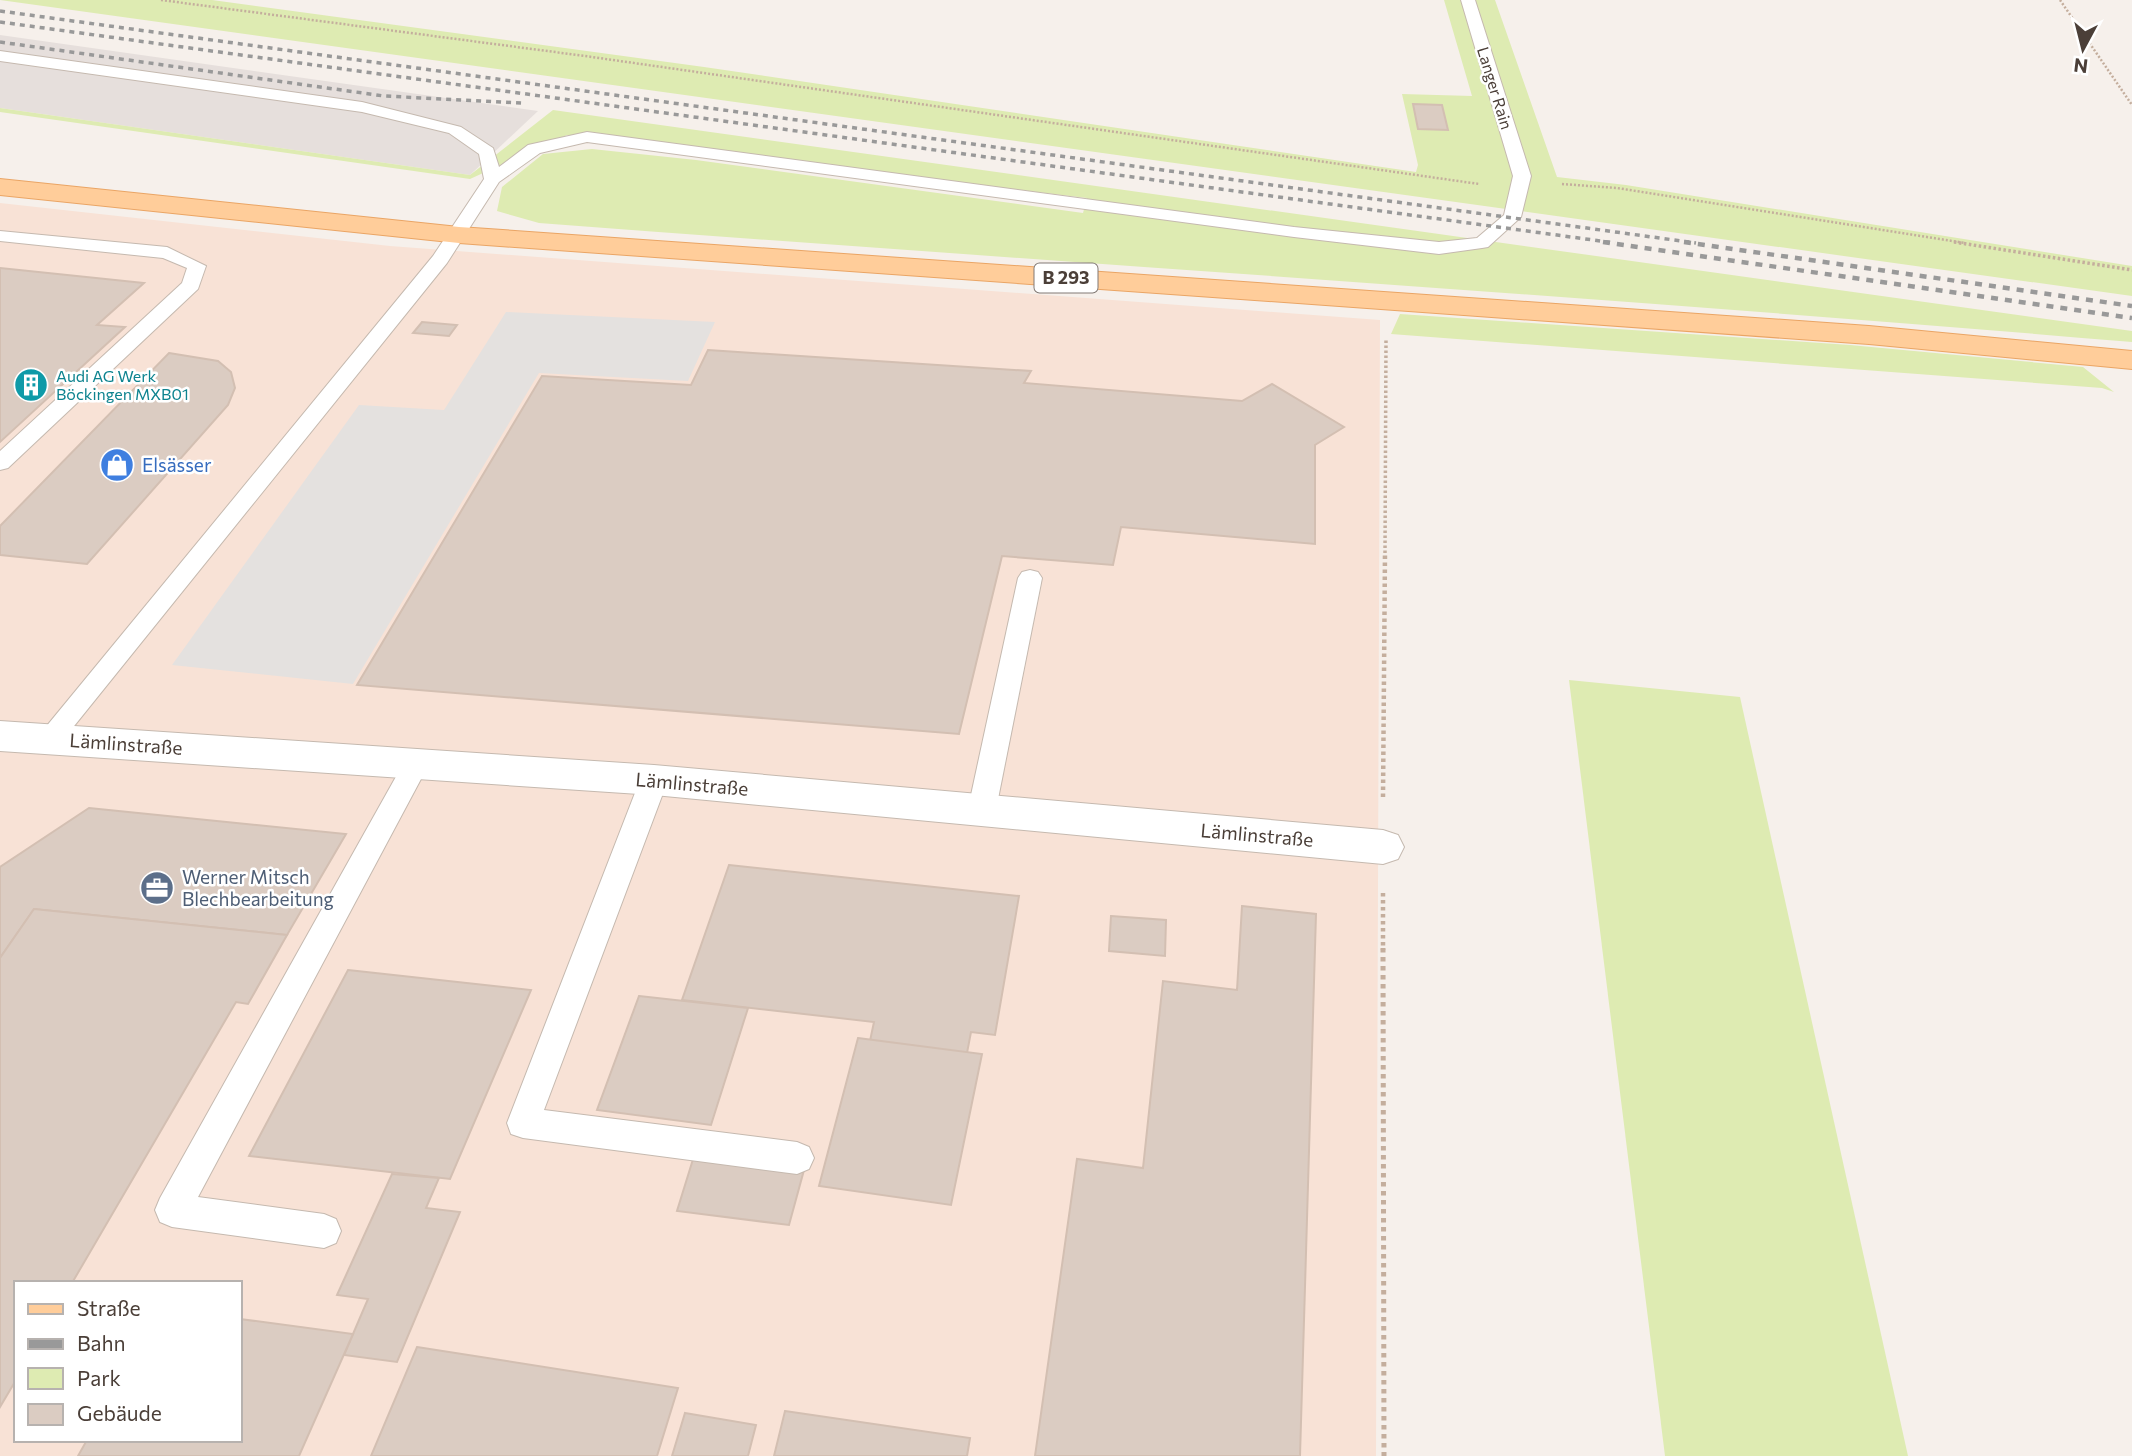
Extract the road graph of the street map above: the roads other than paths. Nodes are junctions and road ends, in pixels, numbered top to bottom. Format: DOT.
graph roads {
  1 [pos="1468,0"];
  2 [pos="0,56"];
  3 [pos="493,179"];
  4 [pos="0,187"];
  5 [pos="459,234"];
  6 [pos="0,236"];
  7 [pos="2132,360"];
  8 [pos="0,463"];
  9 [pos="1030,578"];
  10 [pos="0,736"];
  11 [pos="49,739"];
  12 [pos="416,764"];
  13 [pos="654,780"];
  14 [pos="982,809"];
  15 [pos="1383,847"];
  16 [pos="797,1158"];
  17 [pos="324,1231"];
  1 -- 3 [label="lane, Langer Rain"];
  2 -- 3 [label="lane"];
  3 -- 5 [label="lane"];
  4 -- 5 [label="main road, B 293"];
  5 -- 7 [label="main road, B 293"];
  5 -- 11 [label="lane"];
  6 -- 8 [label="lane"];
  9 -- 14 [label="lane"];
  10 -- 11 [label="street, Lämlinstraße"];
  11 -- 12 [label="street, Lämlinstraße"];
  12 -- 13 [label="street, Lämlinstraße"];
  12 -- 17 [label="lane"];
  13 -- 14 [label="street, Lämlinstraße"];
  13 -- 16 [label="lane"];
  14 -- 15 [label="street, Lämlinstraße"];
}
